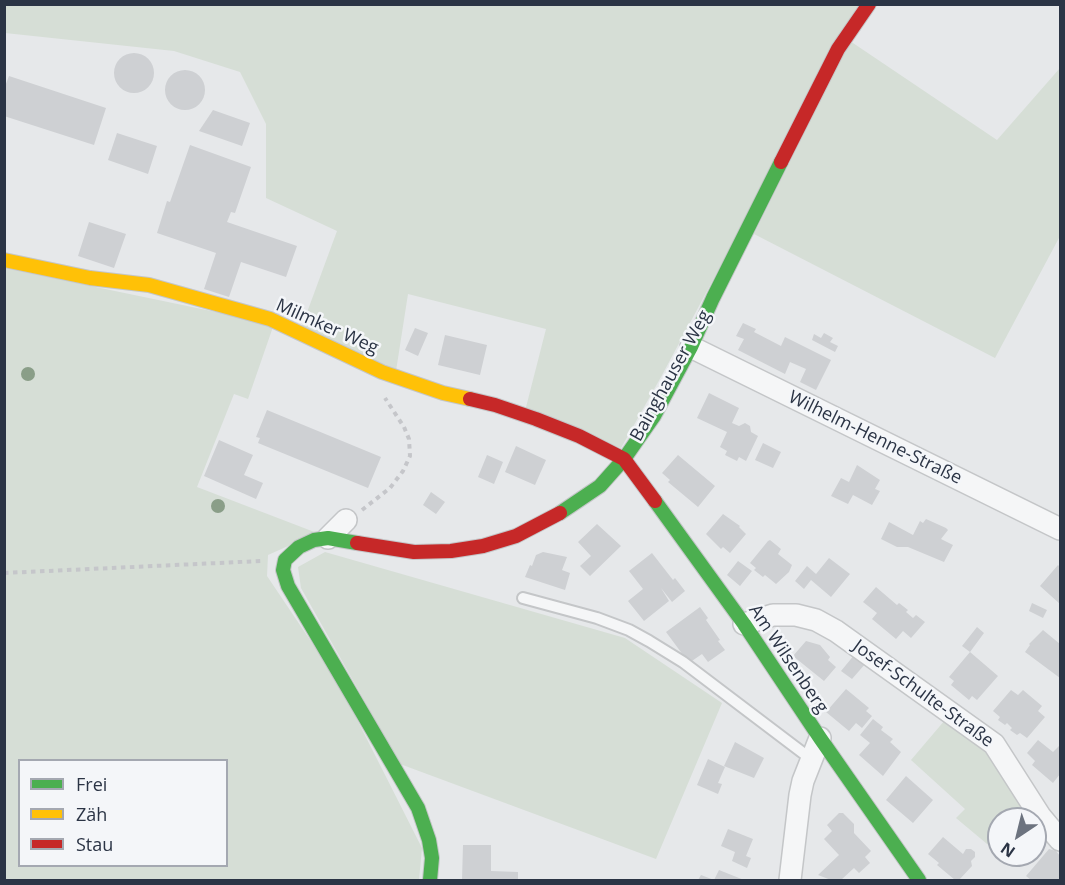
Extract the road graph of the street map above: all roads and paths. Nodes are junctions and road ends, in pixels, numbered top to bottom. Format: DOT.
graph roads {
  1 [pos="869,4"];
  2 [pos="4,260"];
  3 [pos="691,347"];
  4 [pos="384,397"];
  5 [pos="624,459"];
  6 [pos="346,520"];
  7 [pos="1060,529"];
  8 [pos="328,538"];
  9 [pos="285,560"];
  10 [pos="4,573"];
  11 [pos="524,598"];
  12 [pos="744,624"];
  13 [pos="820,738"];
  14 [pos="811,759"];
  15 [pos="1060,840"];
  16 [pos="430,880"];
  17 [pos="790,880"];
  18 [pos="920,880"];
  1 -- 3 [label="street, Bainghauser Weg"];
  2 -- 5 [label="street, Milmker Weg"];
  3 -- 5 [label="street, Bainghauser Weg"];
  3 -- 7 [label="street, Wilhelm-Henne-Straße"];
  4 -- 6 [label="path"];
  5 -- 8 [label="street, Bainghauser Weg"];
  5 -- 12 [label="street, Am Wilsenberg"];
  6 -- 8 [label="street, Bainghauser Weg"];
  8 -- 9 [label="street, Bainghauser Weg"];
  9 -- 10 [label="path"];
  9 -- 16 [label="street"];
  11 -- 14 [label="lane"];
  12 -- 13 [label="street, Am Wilsenberg"];
  12 -- 15 [label="street, Josef-Schulte-Straße"];
  13 -- 14 [label="street"];
  13 -- 18 [label="street, Am Wilsenberg"];
  14 -- 17 [label="street"];
}
